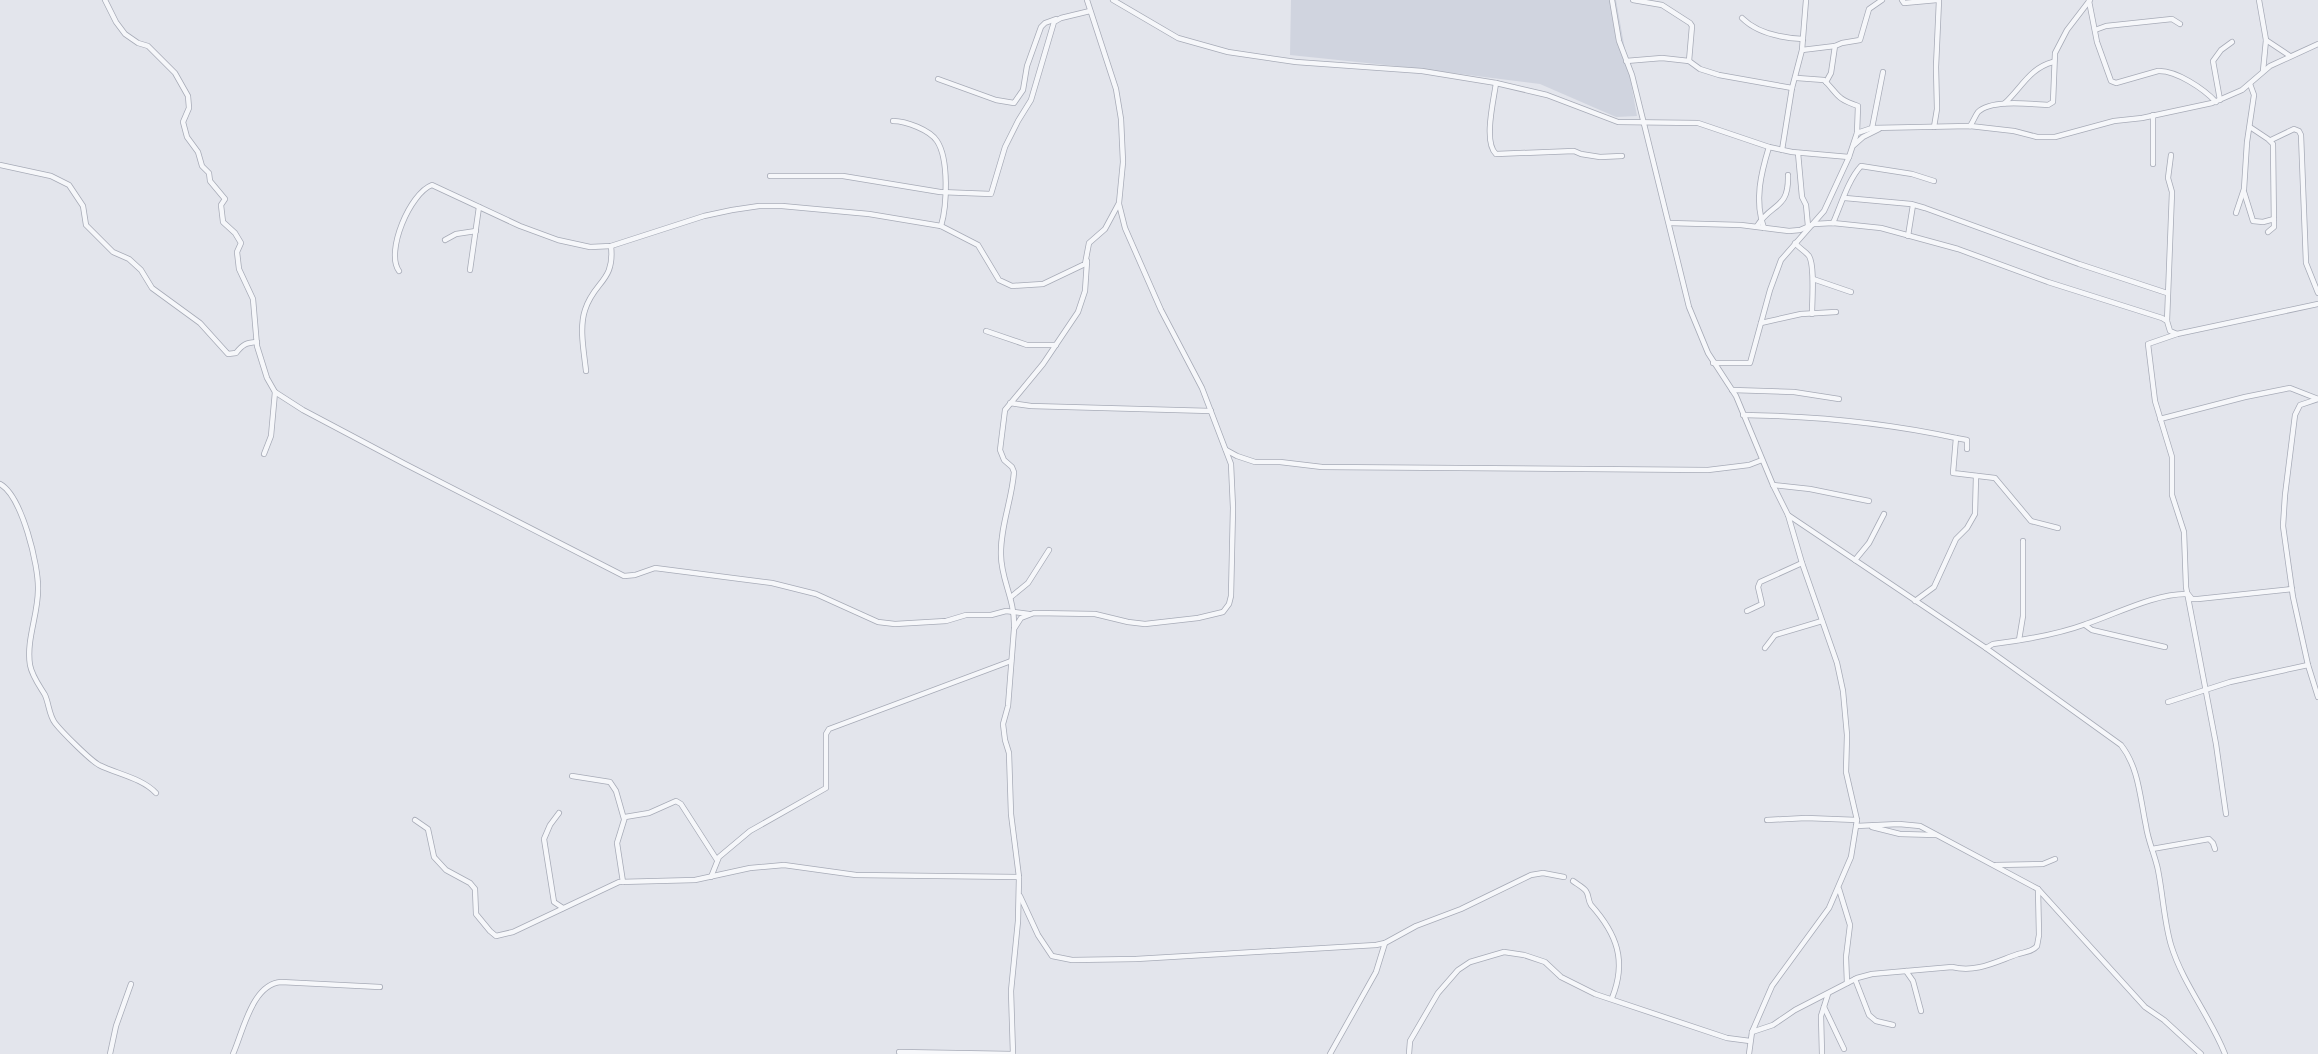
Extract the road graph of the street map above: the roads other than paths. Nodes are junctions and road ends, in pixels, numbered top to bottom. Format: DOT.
graph roads {
  1 [pos="106,0"];
  2 [pos="1087,0"];
  3 [pos="1113,0"];
  4 [pos="1612,0"];
  5 [pos="1634,0"];
  6 [pos="1806,0"];
  7 [pos="1882,0"];
  8 [pos="1902,0"];
  9 [pos="1938,0"];
  10 [pos="2089,0"];
  11 [pos="2260,0"];
  12 [pos="1090,11"];
  13 [pos="1742,18"];
  14 [pos="1056,19"];
  15 [pos="2180,24"];
  16 [pos="2095,30"];
  17 [pos="1803,39"];
  18 [pos="2266,40"];
  19 [pos="2232,42"];
  20 [pos="2318,44"];
  21 [pos="1835,46"];
  22 [pos="1802,50"];
  23 [pos="2290,56"];
  24 [pos="1626,61"];
  25 [pos="1689,61"];
  26 [pos="2053,62"];
  27 [pos="1883,72"];
  28 [pos="2263,72"];
  29 [pos="1796,78"];
  30 [pos="938,79"];
  31 [pos="1826,82"];
  32 [pos="1496,83"];
  33 [pos="2250,84"];
  34 [pos="1792,88"];
  35 [pos="2218,101"];
  36 [pos="2005,103"];
  37 [pos="2153,115"];
  38 [pos="893,121"];
  39 [pos="1645,124"];
  40 [pos="1970,126"];
  41 [pos="1934,127"];
  42 [pos="2250,127"];
  43 [pos="1872,128"];
  44 [pos="1882,128"];
  45 [pos="1856,134"];
  46 [pos="2271,140"];
  47 [pos="1854,145"];
  48 [pos="1769,147"];
  49 [pos="1782,150"];
  50 [pos="1798,153"];
  51 [pos="2171,155"];
  52 [pos="1622,156"];
  53 [pos="1849,157"];
  54 [pos="2153,164"];
  55 [pos="0,165"];
  56 [pos="770,176"];
  57 [pos="1788,176"];
  58 [pos="1934,181"];
  59 [pos="946,192"];
  60 [pos="2244,192"];
  61 [pos="1845,198"];
  62 [pos="1119,203"];
  63 [pos="1913,205"];
  64 [pos="479,207"];
  65 [pos="2236,213"];
  66 [pos="2274,219"];
  67 [pos="1761,220"];
  68 [pos="1669,223"];
  69 [pos="1833,223"];
  70 [pos="1814,224"];
  71 [pos="941,226"];
  72 [pos="1757,226"];
  73 [pos="1808,226"];
  74 [pos="1764,228"];
  75 [pos="476,231"];
  76 [pos="2268,232"];
  77 [pos="1908,236"];
  78 [pos="445,240"];
  79 [pos="1795,243"];
  80 [pos="611,246"];
  81 [pos="1087,260"];
  82 [pos="470,270"];
  83 [pos="399,272"];
  84 [pos="1813,278"];
  85 [pos="1851,292"];
  86 [pos="2167,293"];
  87 [pos="2318,294"];
  88 [pos="2318,304"];
  89 [pos="1836,312"];
  90 [pos="1812,314"];
  91 [pos="2167,321"];
  92 [pos="1761,323"];
  93 [pos="986,331"];
  94 [pos="2177,334"];
  95 [pos="257,342"];
  96 [pos="1056,345"];
  97 [pos="1714,363"];
  98 [pos="586,371"];
  99 [pos="1732,390"];
  100 [pos="275,392"];
  101 [pos="1839,399"];
  102 [pos="2318,399"];
  103 [pos="1010,403"];
  104 [pos="1211,411"];
  105 [pos="1744,415"];
  106 [pos="2160,419"];
  107 [pos="1956,438"];
  108 [pos="1967,449"];
  109 [pos="1226,450"];
  110 [pos="264,454"];
  111 [pos="1762,460"];
  112 [pos="1976,476"];
  113 [pos="0,484"];
  114 [pos="1773,484"];
  115 [pos="1869,501"];
  116 [pos="1884,514"];
  117 [pos="1788,515"];
  118 [pos="2058,528"];
  119 [pos="2023,541"];
  120 [pos="1049,550"];
  121 [pos="1855,560"];
  122 [pos="1802,563"];
  123 [pos="2292,589"];
  124 [pos="2188,594"];
  125 [pos="1011,597"];
  126 [pos="1915,601"];
  127 [pos="1014,611"];
  128 [pos="1746,611"];
  129 [pos="1029,614"];
  130 [pos="1822,621"];
  131 [pos="2085,624"];
  132 [pos="1014,629"];
  133 [pos="2019,640"];
  134 [pos="2165,647"];
  135 [pos="1765,648"];
  136 [pos="1986,648"];
  137 [pos="1011,661"];
  138 [pos="2308,665"];
  139 [pos="2206,690"];
  140 [pos="2318,697"];
  141 [pos="2168,702"];
  142 [pos="572,776"];
  143 [pos="156,793"];
  144 [pos="559,813"];
  145 [pos="2226,814"];
  146 [pos="624,819"];
  147 [pos="416,820"];
  148 [pos="1767,820"];
  149 [pos="1857,820"];
  150 [pos="1856,826"];
  151 [pos="1870,826"];
  152 [pos="1936,835"];
  153 [pos="2152,849"];
  154 [pos="2215,849"];
  155 [pos="2055,859"];
  156 [pos="717,860"];
  157 [pos="1994,864"];
  158 [pos="711,877"];
  159 [pos="1019,877"];
  160 [pos="1564,877"];
  161 [pos="1573,881"];
  162 [pos="624,882"];
  163 [pos="1839,889"];
  164 [pos="2038,889"];
  165 [pos="1019,895"];
  166 [pos="563,908"];
  167 [pos="1385,943"];
  168 [pos="1906,971"];
  169 [pos="1855,979"];
  170 [pos="1847,983"];
  171 [pos="131,984"];
  172 [pos="380,987"];
  173 [pos="1828,994"];
  174 [pos="1612,998"];
  175 [pos="1824,1007"];
  176 [pos="1921,1011"];
  177 [pos="1894,1025"];
  178 [pos="1752,1032"];
  179 [pos="1750,1041"];
  180 [pos="1844,1049"];
  181 [pos="899,1052"];
  182 [pos="965,1053"];
  183 [pos="110,1054"];
  184 [pos="233,1054"];
  185 [pos="1013,1054"];
  186 [pos="1330,1054"];
  187 [pos="1409,1054"];
  188 [pos="1749,1054"];
  189 [pos="1822,1054"];
  190 [pos="2201,1054"];
  191 [pos="2225,1054"];
  1 -- 95 [label="street"];
  2 -- 12 [label="street"];
  3 -- 32 [label="street"];
  4 -- 24 [label="street"];
  5 -- 25 [label="street"];
  6 -- 17 [label="street"];
  7 -- 21 [label="street"];
  8 -- 9 [label="street"];
  9 -- 41 [label="street"];
  10 -- 16 [label="street"];
  10 -- 26 [label="street"];
  11 -- 18 [label="street"];
  12 -- 14 [label="street"];
  12 -- 62 [label="street"];
  13 -- 17 [label="street"];
  14 -- 30 [label="street"];
  14 -- 59 [label="street"];
  15 -- 16 [label="street"];
  16 -- 35 [label="street"];
  17 -- 22 [label="street"];
  18 -- 23 [label="street"];
  18 -- 28 [label="street"];
  19 -- 35 [label="street"];
  20 -- 23 [label="street"];
  21 -- 22 [label="street"];
  21 -- 31 [label="street"];
  22 -- 29 [label="street"];
  23 -- 28 [label="street"];
  24 -- 25 [label="street"];
  24 -- 39 [label="street"];
  25 -- 34 [label="street"];
  26 -- 36 [label="street"];
  26 -- 36 [label="street"];
  27 -- 43 [label="street"];
  28 -- 33 [label="street"];
  29 -- 31 [label="street"];
  29 -- 34 [label="street"];
  31 -- 45 [label="street"];
  32 -- 39 [label="street"];
  32 -- 52 [label="street"];
  33 -- 35 [label="street"];
  33 -- 42 [label="street"];
  34 -- 49 [label="street"];
  35 -- 37 [label="street"];
  36 -- 40 [label="street"];
  37 -- 40 [label="street"];
  37 -- 54 [label="street"];
  38 -- 59 [label="street"];
  39 -- 48 [label="street"];
  39 -- 68 [label="street"];
  40 -- 41 [label="street"];
  41 -- 44 [label="street"];
  42 -- 46 [label="street"];
  42 -- 60 [label="street"];
  43 -- 44 [label="street"];
  43 -- 45 [label="street"];
  44 -- 47 [label="street"];
  45 -- 47 [label="street"];
  46 -- 66 [label="street"];
  46 -- 87 [label="street"];
  47 -- 53 [label="street"];
  48 -- 49 [label="street"];
  48 -- 67 [label="street"];
  49 -- 50 [label="street"];
  50 -- 53 [label="street"];
  50 -- 73 [label="street"];
  51 -- 86 [label="street"];
  53 -- 70 [label="street"];
  55 -- 95 [label="street"];
  56 -- 59 [label="street"];
  57 -- 67 [label="street"];
  58 -- 61 [label="street"];
  59 -- 71 [label="street"];
  60 -- 65 [label="street"];
  60 -- 66 [label="street"];
  61 -- 63 [label="street"];
  61 -- 69 [label="street"];
  62 -- 81 [label="street"];
  62 -- 104 [label="street"];
  63 -- 77 [label="street"];
  63 -- 86 [label="street"];
  64 -- 75 [label="street"];
  64 -- 80 [label="street"];
  64 -- 83 [label="street"];
  66 -- 76 [label="street"];
  67 -- 72 [label="street"];
  67 -- 74 [label="street"];
  68 -- 72 [label="street"];
  68 -- 97 [label="street"];
  69 -- 70 [label="street"];
  69 -- 77 [label="street"];
  70 -- 73 [label="street"];
  70 -- 79 [label="street"];
  71 -- 80 [label="street"];
  71 -- 81 [label="street"];
  72 -- 74 [label="street"];
  73 -- 74 [label="street"];
  75 -- 78 [label="street"];
  75 -- 82 [label="street"];
  77 -- 91 [label="street"];
  79 -- 84 [label="street"];
  79 -- 92 [label="street"];
  80 -- 98 [label="street"];
  81 -- 96 [label="street"];
  84 -- 85 [label="street"];
  84 -- 90 [label="street"];
  86 -- 91 [label="street"];
  88 -- 94 [label="street"];
  89 -- 90 [label="street"];
  90 -- 92 [label="street"];
  91 -- 94 [label="street"];
  92 -- 97 [label="street"];
  93 -- 96 [label="street"];
  94 -- 106 [label="street"];
  95 -- 100 [label="street"];
  96 -- 103 [label="street"];
  97 -- 99 [label="street"];
  99 -- 101 [label="street"];
  99 -- 105 [label="street"];
  100 -- 110 [label="street"];
  100 -- 127 [label="street"];
  102 -- 106 [label="street"];
  102 -- 123 [label="street"];
  103 -- 104 [label="street"];
  103 -- 125 [label="street"];
  104 -- 109 [label="street"];
  105 -- 107 [label="street"];
  105 -- 111 [label="street"];
  106 -- 124 [label="street"];
  107 -- 108 [label="street"];
  107 -- 112 [label="street"];
  109 -- 111 [label="street"];
  109 -- 129 [label="street"];
  111 -- 114 [label="street"];
  112 -- 118 [label="street"];
  112 -- 126 [label="street"];
  113 -- 143 [label="street"];
  114 -- 115 [label="street"];
  114 -- 117 [label="street"];
  116 -- 121 [label="street"];
  117 -- 121 [label="street"];
  117 -- 122 [label="street"];
  119 -- 133 [label="street"];
  120 -- 125 [label="street"];
  121 -- 126 [label="street"];
  122 -- 128 [label="street"];
  122 -- 130 [label="street"];
  123 -- 124 [label="street"];
  123 -- 138 [label="street"];
  124 -- 131 [label="street"];
  124 -- 139 [label="street"];
  125 -- 127 [label="street"];
  126 -- 136 [label="street"];
  127 -- 129 [label="street"];
  127 -- 132 [label="street"];
  129 -- 132 [label="street"];
  130 -- 135 [label="street"];
  130 -- 149 [label="street"];
  131 -- 133 [label="street"];
  131 -- 134 [label="street"];
  132 -- 137 [label="street"];
  133 -- 136 [label="street"];
  136 -- 153 [label="street"];
  137 -- 156 [label="street"];
  137 -- 159 [label="street"];
  138 -- 139 [label="street"];
  138 -- 140 [label="street"];
  139 -- 141 [label="street"];
  139 -- 145 [label="street"];
  142 -- 146 [label="street"];
  144 -- 166 [label="street"];
  146 -- 156 [label="street"];
  146 -- 162 [label="street"];
  147 -- 166 [label="street"];
  148 -- 149 [label="street"];
  149 -- 150 [label="street"];
  150 -- 151 [label="street"];
  150 -- 163 [label="street"];
  151 -- 152 [label="street"];
  151 -- 152 [label="street"];
  152 -- 157 [label="street"];
  153 -- 154 [label="street"];
  153 -- 191 [label="street"];
  155 -- 157 [label="street"];
  156 -- 158 [label="street"];
  157 -- 164 [label="street"];
  158 -- 159 [label="street"];
  158 -- 162 [label="street"];
  159 -- 165 [label="street"];
  160 -- 167 [label="street"];
  161 -- 174 [label="street"];
  162 -- 166 [label="street"];
  163 -- 170 [label="street"];
  163 -- 178 [label="street"];
  164 -- 168 [label="street"];
  164 -- 190 [label="street"];
  165 -- 167 [label="street"];
  165 -- 185 [label="street"];
  167 -- 186 [label="street"];
  168 -- 169 [label="street"];
  168 -- 176 [label="street"];
  169 -- 170 [label="street"];
  169 -- 177 [label="street"];
  170 -- 173 [label="street"];
  171 -- 183 [label="street"];
  172 -- 184 [label="street"];
  173 -- 175 [label="street"];
  173 -- 178 [label="street"];
  174 -- 179 [label="street"];
  174 -- 187 [label="street"];
  175 -- 180 [label="street"];
  175 -- 189 [label="street"];
  178 -- 179 [label="street"];
  179 -- 188 [label="street"];
  181 -- 182 [label="street"];
  182 -- 185 [label="street"];
}
